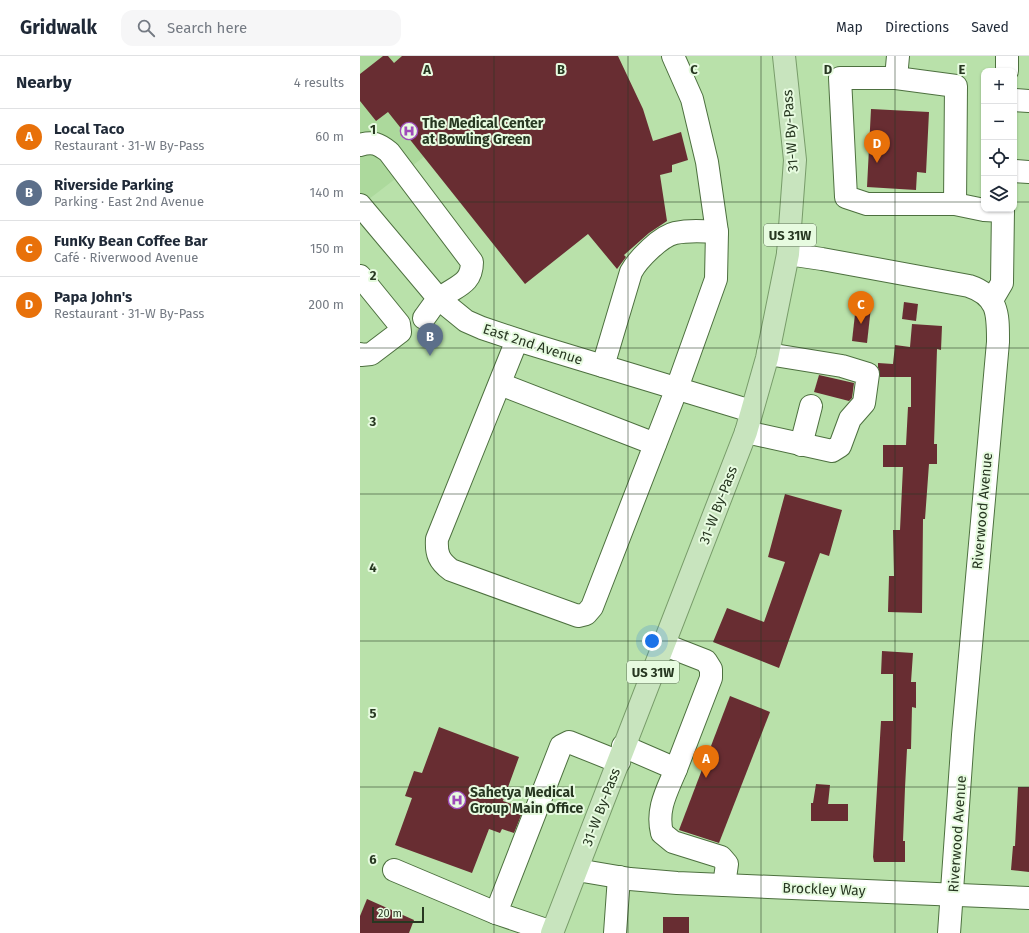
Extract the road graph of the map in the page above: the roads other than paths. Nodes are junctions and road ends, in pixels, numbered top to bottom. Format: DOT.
graph roads {
  1 [pos="672,56"];
  2 [pos="784,56"];
  3 [pos="898,56"];
  4 [pos="1007,56"];
  5 [pos="1007,68"];
  6 [pos="896,78"];
  7 [pos="1017,100"];
  8 [pos="1029,101"];
  9 [pos="360,145"];
  10 [pos="1017,171"];
  11 [pos="1029,172"];
  12 [pos="955,204"];
  13 [pos="360,205"];
  14 [pos="981,209"];
  15 [pos="1003,212"];
  16 [pos="717,232"];
  17 [pos="788,254"];
  18 [pos="360,276"];
  19 [pos="439,299"];
  20 [pos="992,300"];
  21 [pos="424,318"];
  22 [pos="517,340"];
  23 [pos="361,354"];
  24 [pos="768,354"];
  25 [pos="603,366"];
  26 [pos="500,384"];
  27 [pos="677,388"];
  28 [pos="811,406"];
  29 [pos="752,410"];
  30 [pos="746,432"];
  31 [pos="655,444"];
  32 [pos="801,445"];
  33 [pos="664,645"];
  34 [pos="621,754"];
  35 [pos="676,769"];
  36 [pos="394,870"];
  37 [pos="577,870"];
  38 [pos="619,877"];
  39 [pos="724,885"];
  40 [pos="953,894"];
  41 [pos="1029,898"];
  42 [pos="496,913"];
  43 [pos="552,933"];
  44 [pos="615,933"];
  45 [pos="949,933"];
  1 -- 16 [label="street"];
  2 -- 17 [label="main road, 31-W By-Pass / US 31W"];
  3 -- 6 [label="street"];
  4 -- 5 [label="street"];
  6 -- 12 [label="street"];
  6 -- 12 [label="street"];
  7 -- 8 [label="street"];
  9 -- 19 [label="street"];
  10 -- 11 [label="street"];
  12 -- 14 [label="street"];
  13 -- 19 [label="street, East 2nd Avenue"];
  15 -- 20 [label="street"];
  16 -- 25 [label="street"];
  16 -- 27 [label="street"];
  17 -- 20 [label="street"];
  17 -- 24 [label="main road, 31-W By-Pass / US 31W"];
  18 -- 23 [label="street"];
  19 -- 21 [label="street"];
  19 -- 22 [label="street, East 2nd Avenue"];
  20 -- 40 [label="street, Riverwood Avenue"];
  22 -- 25 [label="street, East 2nd Avenue"];
  22 -- 26 [label="street"];
  24 -- 29 [label="main road, 31-W By-Pass / US 31W"];
  24 -- 32 [label="street"];
  25 -- 27 [label="street, East 2nd Avenue"];
  26 -- 31 [label="street"];
  26 -- 31 [label="street"];
  27 -- 29 [label="street, East 2nd Avenue"];
  27 -- 31 [label="street"];
  28 -- 32 [label="street"];
  29 -- 30 [label="main road, 31-W By-Pass / US 31W"];
  30 -- 32 [label="street"];
  30 -- 33 [label="main road, 31-W By-Pass / US 31W"];
  33 -- 34 [label="main road, 31-W By-Pass / US 31W"];
  33 -- 35 [label="street"];
  34 -- 35 [label="street"];
  34 -- 37 [label="main road, 31-W By-Pass / US 31W"];
  34 -- 42 [label="street"];
  35 -- 39 [label="street"];
  36 -- 42 [label="street"];
  37 -- 38 [label="street, Brockley Way"];
  37 -- 43 [label="main road, 31-W By-Pass / US 31W"];
  38 -- 39 [label="street, Brockley Way"];
  38 -- 44 [label="street"];
  39 -- 40 [label="street, Brockley Way"];
  40 -- 41 [label="street, Brockley Way"];
  40 -- 45 [label="street, Riverwood Avenue"];
  42 -- 43 [label="street"];
}
